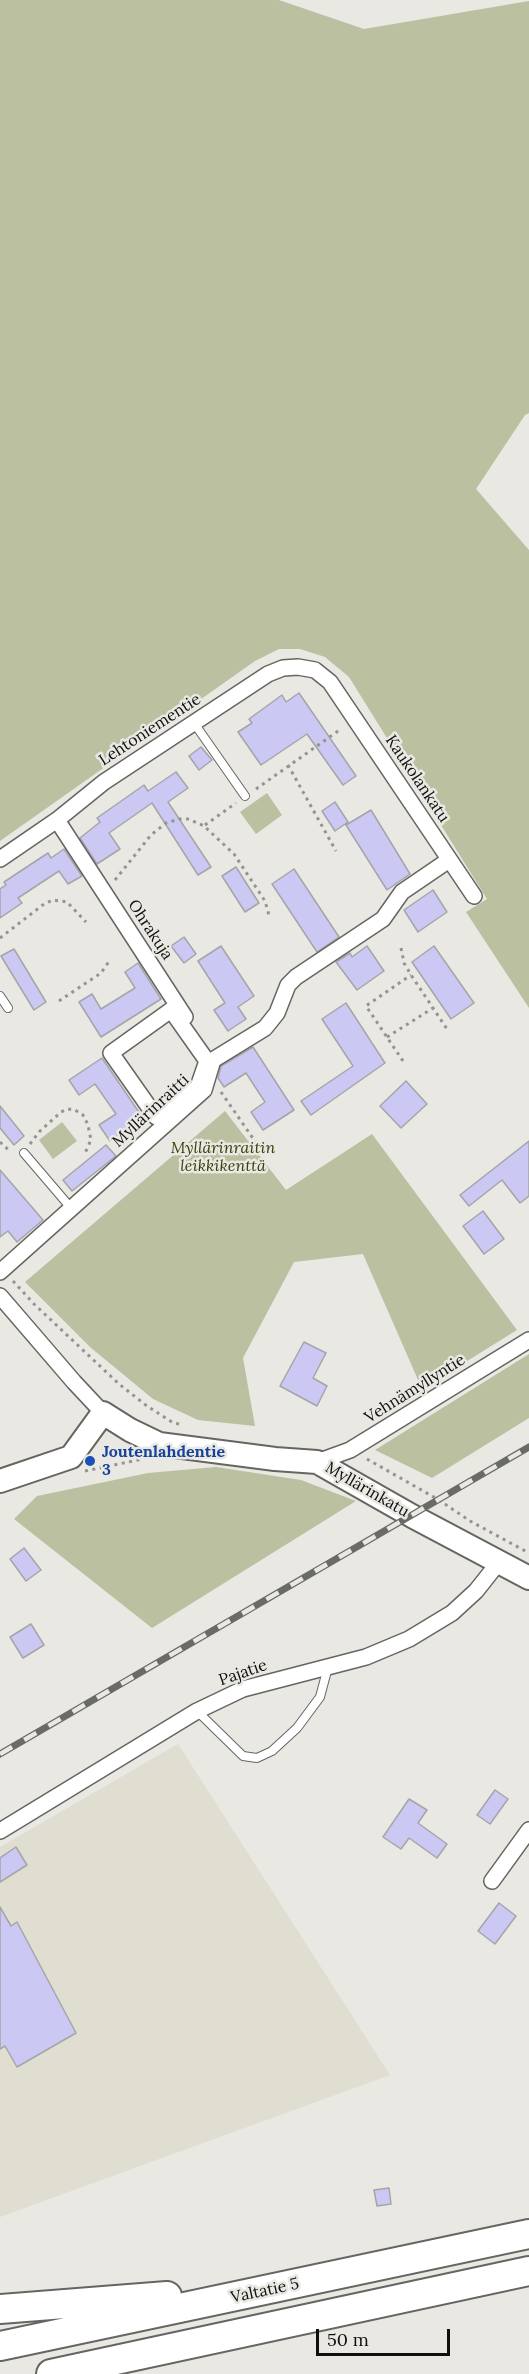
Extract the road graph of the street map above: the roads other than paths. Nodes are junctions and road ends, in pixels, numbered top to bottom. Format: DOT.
graph roads {
  1 [pos="330,681"];
  2 [pos="194,723"];
  3 [pos="245,796"];
  4 [pos="57,820"];
  5 [pos="0,859"];
  6 [pos="449,860"];
  7 [pos="474,896"];
  8 [pos="0,996"];
  9 [pos="8,1008"];
  10 [pos="211,1066"];
  11 [pos="156,1117"];
  12 [pos="24,1153"];
  13 [pos="71,1208"];
  14 [pos="1,1271"];
  15 [pos="0,1296"];
  16 [pos="529,1340"];
  17 [pos="103,1413"];
  18 [pos="317,1462"];
  19 [pos="0,1481"];
  20 [pos="499,1562"];
  21 [pos="529,1578"];
  22 [pos="328,1667"];
  23 [pos="197,1711"];
  24 [pos="529,1830"];
  25 [pos="0,1831"];
  26 [pos="492,1881"];
  27 [pos="529,2234"];
  28 [pos="529,2271"];
  29 [pos="283,2287"];
  30 [pos="0,2309"];
  31 [pos="0,2346"];
  32 [pos="51,2374"];
  1 -- 2 [label="street, Lehtoniementie"];
  1 -- 6 [label="street, Kaukolankatu"];
  2 -- 3 [label="lane"];
  2 -- 4 [label="street, Lehtoniementie"];
  4 -- 5 [label="street, Lehtoniementie"];
  4 -- 10 [label="street, Ohrakuja"];
  6 -- 7 [label="street, Kaukolankatu"];
  6 -- 10 [label="street"];
  8 -- 9 [label="lane"];
  10 -- 13 [label="street, Myllärinraitti"];
  11 -- 11 [label="street"];
  12 -- 13 [label="lane"];
  13 -- 14 [label="street, Myllärinraitti"];
  15 -- 17 [label="street, Myllärinkatu"];
  16 -- 18 [label="street, Vehnämyllyntie"];
  17 -- 18 [label="street, Myllärinkatu"];
  17 -- 19 [label="street"];
  18 -- 20 [label="street, Myllärinkatu"];
  20 -- 21 [label="street, Myllärinkatu"];
  20 -- 22 [label="street, Pajatie"];
  22 -- 23 [label="street, Pajatie"];
  22 -- 23 [label="lane"];
  23 -- 25 [label="street, Pajatie"];
  24 -- 26 [label="street"];
  27 -- 29 [label="highway, Valtatie 5"];
  28 -- 32 [label="highway"];
  29 -- 30 [label="highway"];
  29 -- 31 [label="highway, Valtatie 5"];
}
